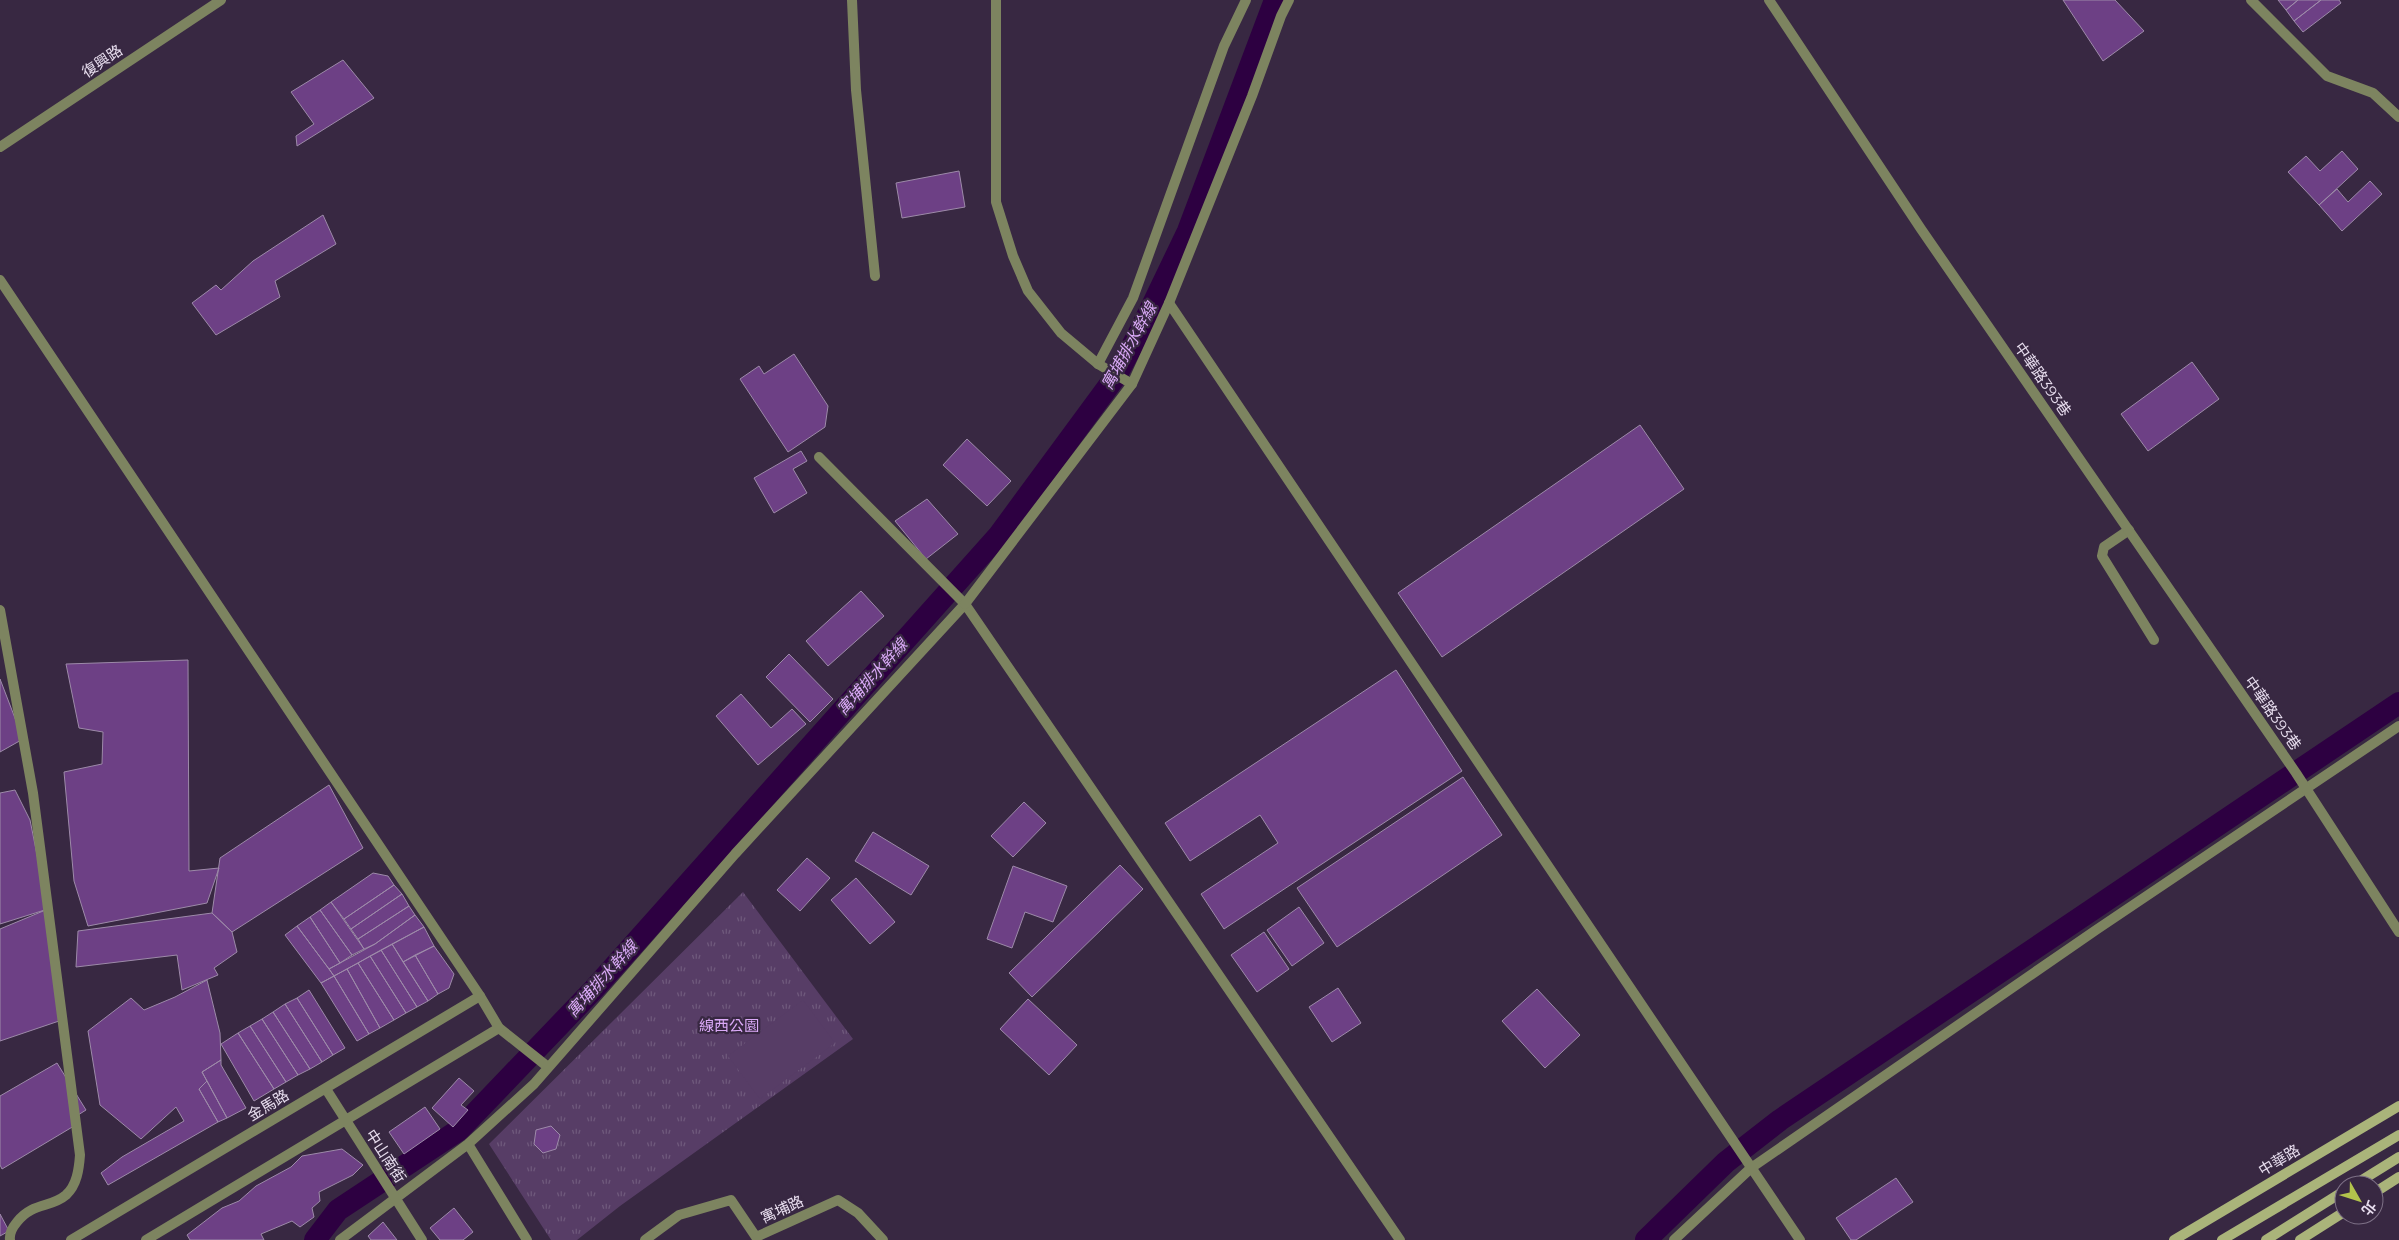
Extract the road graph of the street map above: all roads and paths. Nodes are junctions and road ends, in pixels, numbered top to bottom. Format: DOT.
graph roads {
  1 [pos="221,0"];
  2 [pos="852,0"];
  3 [pos="996,0"];
  4 [pos="1246,0"];
  5 [pos="1289,0"];
  6 [pos="1769,0"];
  7 [pos="2252,0"];
  8 [pos="2399,117"];
  9 [pos="0,147"];
  10 [pos="875,276"];
  11 [pos="0,280"];
  12 [pos="1169,303"];
  13 [pos="1098,364"];
  14 [pos="1132,384"];
  15 [pos="819,457"];
  16 [pos="2129,530"];
  17 [pos="965,604"];
  18 [pos="0,610"];
  19 [pos="2154,640"];
  20 [pos="4,658"];
  21 [pos="2399,726"];
  22 [pos="2307,789"];
  23 [pos="2399,932"];
  24 [pos="480,996"];
  25 [pos="499,1028"];
  26 [pos="548,1067"];
  27 [pos="326,1089"];
  28 [pos="2399,1106"];
  29 [pos="344,1120"];
  30 [pos="2399,1134"];
  31 [pos="468,1144"];
  32 [pos="2399,1157"];
  33 [pos="1751,1168"];
  34 [pos="2370,1175"];
  35 [pos="2399,1177"];
  36 [pos="2384,1187"];
  37 [pos="396,1198"];
  38 [pos="2334,1198"];
  39 [pos="2334,1218"];
  40 [pos="10,1240"];
  41 [pos="71,1240"];
  42 [pos="146,1240"];
  43 [pos="340,1240"];
  44 [pos="422,1240"];
  45 [pos="526,1240"];
  46 [pos="645,1240"];
  47 [pos="883,1240"];
  48 [pos="1400,1240"];
  49 [pos="1674,1240"];
  50 [pos="1800,1240"];
  51 [pos="2174,1240"];
  52 [pos="2222,1240"];
  53 [pos="2266,1240"];
  54 [pos="2300,1240"];
  1 -- 9 [label="street, 復興路"];
  2 -- 10 [label="street"];
  3 -- 13 [label="street"];
  4 -- 13 [label="street"];
  5 -- 12 [label="street"];
  6 -- 16 [label="street, 中華路393巷"];
  7 -- 8 [label="street"];
  11 -- 24 [label="street"];
  12 -- 14 [label="street"];
  12 -- 33 [label="street"];
  13 -- 14 [label="street"];
  14 -- 17 [label="street"];
  15 -- 17 [label="street"];
  16 -- 19 [label="street"];
  16 -- 22 [label="street, 中華路393巷"];
  17 -- 26 [label="street"];
  17 -- 48 [label="street"];
  18 -- 20 [label="street"];
  20 -- 40 [label="street"];
  21 -- 22 [label="street"];
  22 -- 23 [label="street"];
  22 -- 33 [label="street"];
  24 -- 25 [label="street"];
  24 -- 27 [label="street, 金馬路"];
  25 -- 26 [label="street"];
  25 -- 29 [label="street"];
  26 -- 31 [label="street"];
  27 -- 29 [label="street, 中山南街"];
  27 -- 41 [label="street, 金馬路"];
  28 -- 51 [label="main road, 中華路"];
  29 -- 37 [label="street, 中山南街"];
  29 -- 42 [label="street"];
  30 -- 52 [label="main road"];
  31 -- 37 [label="street"];
  31 -- 45 [label="street"];
  32 -- 34 [label="main road"];
  33 -- 49 [label="street"];
  33 -- 50 [label="street"];
  35 -- 36 [label="main road"];
  37 -- 43 [label="street"];
  37 -- 44 [label="street, 中山南街"];
  38 -- 53 [label="main road"];
  39 -- 54 [label="main road"];
  46 -- 47 [label="street, 寓埔路"];
}
